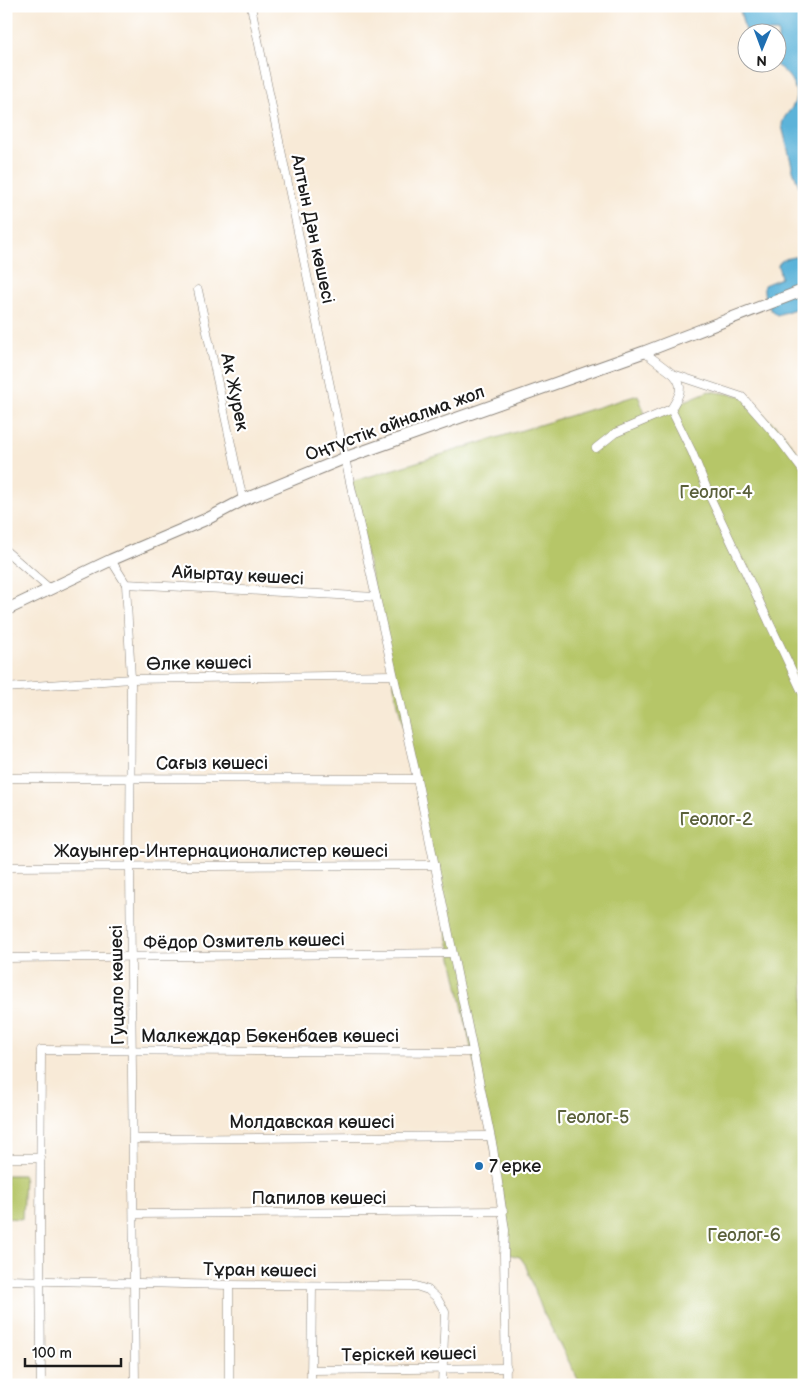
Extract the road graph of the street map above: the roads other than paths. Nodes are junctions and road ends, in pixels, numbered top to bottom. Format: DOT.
graph roads {
  1 [pos="251,6"];
  2 [pos="198,290"];
  3 [pos="804,290"];
  4 [pos="644,352"];
  5 [pos="673,374"];
  6 [pos="671,409"];
  7 [pos="596,448"];
  8 [pos="345,458"];
  9 [pos="804,472"];
  10 [pos="243,500"];
  11 [pos="6,552"];
  12 [pos="111,560"];
  13 [pos="126,584"];
  14 [pos="50,589"];
  15 [pos="376,598"];
  16 [pos="6,610"];
  17 [pos="393,675"];
  18 [pos="131,679"];
  19 [pos="6,688"];
  20 [pos="804,696"];
  21 [pos="6,778"];
  22 [pos="132,778"];
  23 [pos="417,779"];
  24 [pos="435,864"];
  25 [pos="6,867"];
  26 [pos="130,867"];
  27 [pos="452,953"];
  28 [pos="6,958"];
  29 [pos="131,958"];
  30 [pos="132,1050"];
  31 [pos="472,1052"];
  32 [pos="490,1136"];
  33 [pos="133,1138"];
  34 [pos="6,1158"];
  35 [pos="41,1158"];
  36 [pos="503,1211"];
  37 [pos="134,1214"];
  38 [pos="6,1280"];
  39 [pos="40,1281"];
  40 [pos="134,1283"];
  41 [pos="229,1285"];
  42 [pos="312,1286"];
  43 [pos="443,1368"];
  44 [pos="507,1368"];
  45 [pos="312,1370"];
  46 [pos="41,1385"];
  47 [pos="136,1385"];
  48 [pos="228,1385"];
  49 [pos="311,1385"];
  50 [pos="442,1385"];
  51 [pos="506,1385"];
  1 -- 8 [label="street, Алтын Дән көшесі"];
  2 -- 10 [label="street, Ак Журек"];
  3 -- 4 [label="highway, Оңтүстік айналма жол"];
  4 -- 5 [label="street"];
  4 -- 8 [label="highway, Оңтүстік айналма жол"];
  5 -- 6 [label="street"];
  5 -- 9 [label="street"];
  6 -- 7 [label="street"];
  6 -- 20 [label="street"];
  8 -- 10 [label="highway, Оңтүстік айналма жол"];
  8 -- 15 [label="street, Алтын Дән көшесі"];
  10 -- 12 [label="highway, Оңтүстік айналма жол"];
  11 -- 14 [label="street"];
  12 -- 13 [label="street"];
  12 -- 14 [label="highway, Оңтүстік айналма жол"];
  13 -- 15 [label="street, Айыртау көшесі"];
  13 -- 18 [label="street, Гуцало көшесі"];
  14 -- 16 [label="highway, Оңтүстік айналма жол"];
  15 -- 17 [label="street, Алтын Дән көшесі"];
  17 -- 18 [label="street, Өлке көшесі"];
  17 -- 23 [label="street, Алтын Дән көшесі"];
  18 -- 19 [label="street, Өлке көшесі"];
  18 -- 22 [label="street, Гуцало көшесі"];
  21 -- 22 [label="street, Сағыз көшесі"];
  22 -- 23 [label="street, Сағыз көшесі"];
  22 -- 26 [label="street, Гуцало көшесі"];
  23 -- 24 [label="street, Алтын Дән көшесі"];
  24 -- 26 [label="street, Жауынгер-Интернационалистер көшесі"];
  24 -- 27 [label="street, Алтын Дән көшесі"];
  25 -- 26 [label="street, Жауынгер-Интернационалистер көшесі"];
  26 -- 29 [label="street, Гуцало көшесі"];
  27 -- 29 [label="street, Фёдор Озмитель көшесі"];
  27 -- 31 [label="street, Алтын Дән көшесі"];
  28 -- 29 [label="street, Фёдор Озмитель көшесі"];
  29 -- 30 [label="street, Гуцало көшесі"];
  30 -- 31 [label="street, Малкеждар Бөкенбаев көшесі"];
  30 -- 33 [label="street, Гуцало көшесі"];
  30 -- 35 [label="street, Малкеждар Бөкенбаев көшесі"];
  31 -- 32 [label="street, Алтын Дән көшесі"];
  32 -- 33 [label="street, Молдавская көшесі"];
  32 -- 36 [label="street, Алтын Дән көшесі"];
  33 -- 37 [label="street, Гуцало көшесі"];
  34 -- 35 [label="street"];
  35 -- 39 [label="street, Малкеждар Бөкенбаев көшесі"];
  36 -- 37 [label="street, Папилов көшесі"];
  36 -- 44 [label="street, Алтын Дән көшесі"];
  37 -- 40 [label="street, Гуцало көшесі"];
  38 -- 39 [label="street, Тұран көшесі"];
  39 -- 40 [label="street, Тұран көшесі"];
  39 -- 46 [label="street, Малкеждар Бөкенбаев көшесі"];
  40 -- 41 [label="street, Тұран көшесі"];
  40 -- 47 [label="street, Гуцало көшесі"];
  41 -- 42 [label="street, Тұран көшесі"];
  41 -- 48 [label="street"];
  42 -- 43 [label="street, Тұран көшесі"];
  42 -- 45 [label="street"];
  43 -- 44 [label="street, Теріскей көшесі"];
  43 -- 45 [label="street, Теріскей көшесі"];
  43 -- 50 [label="street"];
  44 -- 51 [label="street, Алтын Дән көшесі"];
  45 -- 49 [label="street"];
}
